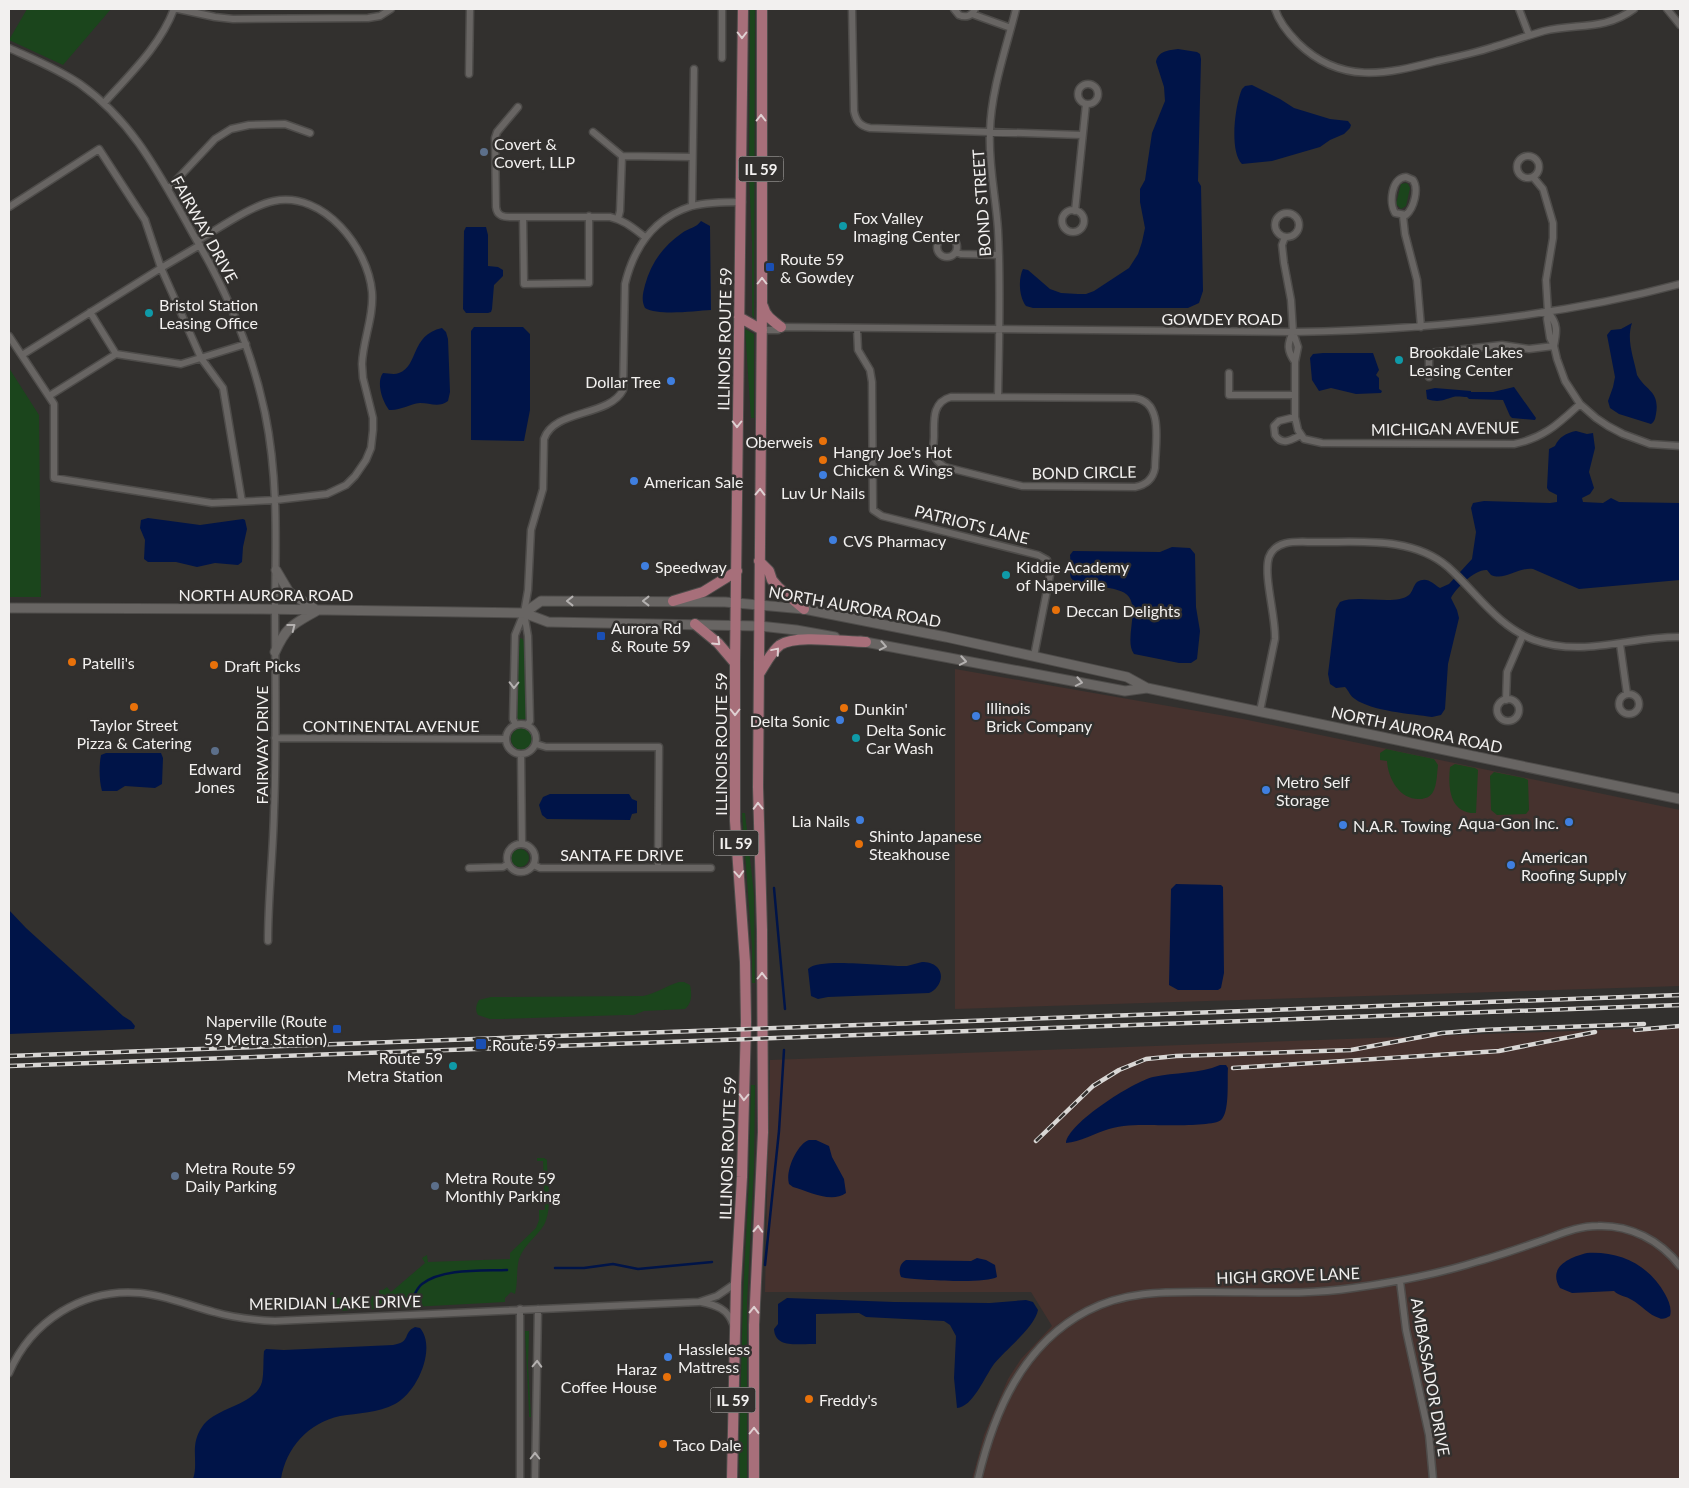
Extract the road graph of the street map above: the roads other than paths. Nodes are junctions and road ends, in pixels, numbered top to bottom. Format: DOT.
graph roads {
  1 [pos="176,9"];
  2 [pos="391,9"];
  3 [pos="470,9"];
  4 [pos="722,9"];
  5 [pos="743,9"];
  6 [pos="762,9"];
  7 [pos="852,9"];
  8 [pos="954,9"];
  9 [pos="1016,9"];
  10 [pos="1275,9"];
  11 [pos="1519,9"];
  12 [pos="1634,9"];
  13 [pos="1667,9"];
  14 [pos="973,11"];
  15 [pos="1680,25"];
  16 [pos="1011,28"];
  17 [pos="1529,35"];
  18 [pos="9,48"];
  19 [pos="722,58"];
  20 [pos="694,69"];
  21 [pos="469,74"];
  22 [pos="104,103"];
  23 [pos="1086,104"];
  24 [pos="518,107"];
  25 [pos="593,132"];
  26 [pos="990,132"];
  27 [pos="310,133"];
  28 [pos="1082,135"];
  29 [pos="622,156"];
  30 [pos="692,157"];
  31 [pos="1532,177"];
  32 [pos="168,189"];
  33 [pos="742,202"];
  34 [pos="692,206"];
  35 [pos="9,208"];
  36 [pos="1075,211"];
  37 [pos="590,216"];
  38 [pos="1403,216"];
  39 [pos="523,217"];
  40 [pos="618,218"];
  41 [pos="645,237"];
  42 [pos="1284,237"];
  43 [pos="198,243"];
  44 [pos="956,252"];
  45 [pos="999,255"];
  46 [pos="160,268"];
  47 [pos="1680,284"];
  48 [pos="762,302"];
  49 [pos="90,312"];
  50 [pos="1548,312"];
  51 [pos="738,317"];
  52 [pos="781,327"];
  53 [pos="1421,327"];
  54 [pos="857,328"];
  55 [pos="762,330"];
  56 [pos="999,330"];
  57 [pos="1293,332"];
  58 [pos="9,336"];
  59 [pos="246,344"];
  60 [pos="1554,346"];
  61 [pos="116,354"];
  62 [pos="22,355"];
  63 [pos="201,358"];
  64 [pos="1229,373"];
  65 [pos="1429,377"];
  66 [pos="49,396"];
  67 [pos="1295,396"];
  68 [pos="998,397"];
  69 [pos="1580,404"];
  70 [pos="1295,417"];
  71 [pos="1301,435"];
  72 [pos="1680,446"];
  73 [pos="276,500"];
  74 [pos="242,502"];
  75 [pos="759,561"];
  76 [pos="276,570"];
  77 [pos="737,571"];
  78 [pos="673,601"];
  79 [pos="737,602"];
  80 [pos="760,604"];
  81 [pos="9,608"];
  82 [pos="804,608"];
  83 [pos="275,609"];
  84 [pos="318,610"];
  85 [pos="524,613"];
  86 [pos="695,624"];
  87 [pos="736,625"];
  88 [pos="759,626"];
  89 [pos="1523,635"];
  90 [pos="1680,637"];
  91 [pos="866,642"];
  92 [pos="1620,644"];
  93 [pos="275,652"];
  94 [pos="1034,656"];
  95 [pos="735,663"];
  96 [pos="759,674"];
  97 [pos="1148,688"];
  98 [pos="1627,694"];
  99 [pos="1506,700"];
  100 [pos="1260,711"];
  101 [pos="516,725"];
  102 [pos="527,725"];
  103 [pos="275,738"];
  104 [pos="506,739"];
  105 [pos="536,744"];
  106 [pos="521,755"];
  107 [pos="1680,799"];
  108 [pos="522,843"];
  109 [pos="508,864"];
  110 [pos="534,865"];
  111 [pos="469,868"];
  112 [pos="658,868"];
  113 [pos="712,868"];
  114 [pos="268,941"];
  115 [pos="1680,1266"];
  116 [pos="1400,1281"];
  117 [pos="736,1284"];
  118 [pos="700,1302"];
  119 [pos="520,1309"];
  120 [pos="538,1309"];
  121 [pos="734,1328"];
  122 [pos="9,1373"];
  123 [pos="520,1479"];
  124 [pos="535,1479"];
  125 [pos="732,1479"];
  126 [pos="754,1479"];
  127 [pos="978,1479"];
  128 [pos="1433,1479"];
  1 -- 2 [label="street"];
  1 -- 22 [label="street"];
  3 -- 21 [label="street"];
  4 -- 19 [label="street"];
  5 -- 33 [label="main road, ILLINOIS ROUTE 59 / IL 59, one-way"];
  48 -- 6 [label="main road, ILLINOIS ROUTE 59 / IL 59, one-way"];
  7 -- 26 [label="street"];
  8 -- 14 [label="street"];
  9 -- 16 [label="street, BOND STREET"];
  10 -- 17 [label="street"];
  11 -- 17 [label="street"];
  12 -- 17 [label="street"];
  13 -- 15 [label="street"];
  14 -- 16 [label="street"];
  16 -- 26 [label="street, BOND STREET"];
  18 -- 22 [label="street, FAIRWAY DRIVE"];
  20 -- 30 [label="street"];
  22 -- 32 [label="street, FAIRWAY DRIVE"];
  23 -- 28 [label="street"];
  24 -- 39 [label="street"];
  25 -- 29 [label="street"];
  26 -- 28 [label="street"];
  26 -- 45 [label="street, BOND STREET"];
  27 -- 32 [label="street"];
  28 -- 36 [label="street"];
  29 -- 30 [label="street"];
  29 -- 40 [label="street"];
  30 -- 34 [label="street"];
  31 -- 50 [label="street"];
  32 -- 43 [label="street, FAIRWAY DRIVE"];
  33 -- 34 [label="street"];
  33 -- 51 [label="main road, ILLINOIS ROUTE 59 / IL 59"];
  34 -- 41 [label="street"];
  35 -- 46 [label="street"];
  37 -- 39 [label="street"];
  37 -- 39 [label="street"];
  37 -- 40 [label="street"];
  38 -- 38 [label="street"];
  38 -- 53 [label="street"];
  40 -- 41 [label="street"];
  41 -- 85 [label="street"];
  42 -- 57 [label="street"];
  43 -- 46 [label="street"];
  43 -- 59 [label="street, FAIRWAY DRIVE"];
  43 -- 73 [label="street"];
  44 -- 45 [label="street"];
  45 -- 56 [label="street, BOND STREET"];
  46 -- 49 [label="street"];
  46 -- 63 [label="street"];
  47 -- 50 [label="street, GOWDEY ROAD"];
  48 -- 52 [label="main road"];
  48 -- 55 [label="main road, ILLINOIS ROUTE 59 / IL 59"];
  49 -- 61 [label="street"];
  49 -- 62 [label="street"];
  50 -- 53 [label="street, GOWDEY ROAD"];
  50 -- 60 [label="street"];
  51 -- 55 [label="main road"];
  51 -- 77 [label="main road, ILLINOIS ROUTE 59 / IL 59, one-way"];
  52 -- 54 [label="street, GOWDEY ROAD"];
  52 -- 55 [label="street, GOWDEY ROAD"];
  53 -- 57 [label="street, GOWDEY ROAD"];
  54 -- 56 [label="street, GOWDEY ROAD"];
  54 -- 94 [label="street, PATRIOTS LANE"];
  75 -- 55 [label="main road, ILLINOIS ROUTE 59 / IL 59, one-way"];
  56 -- 57 [label="street, GOWDEY ROAD"];
  56 -- 68 [label="street, BOND STREET"];
  57 -- 67 [label="street"];
  58 -- 62 [label="street"];
  59 -- 63 [label="street"];
  59 -- 73 [label="street, FAIRWAY DRIVE"];
  60 -- 65 [label="street"];
  60 -- 69 [label="street"];
  61 -- 63 [label="street"];
  61 -- 66 [label="street"];
  62 -- 66 [label="street"];
  63 -- 74 [label="street"];
  64 -- 67 [label="street"];
  66 -- 74 [label="street"];
  67 -- 70 [label="street"];
  68 -- 68 [label="street, BOND CIRCLE"];
  69 -- 71 [label="street, MICHIGAN AVENUE"];
  69 -- 72 [label="street"];
  70 -- 71 [label="street"];
  70 -- 71 [label="street, MICHIGAN AVENUE"];
  73 -- 74 [label="street"];
  73 -- 76 [label="street, FAIRWAY DRIVE"];
  75 -- 80 [label="main road, ILLINOIS ROUTE 59 / IL 59"];
  75 -- 82 [label="main road"];
  76 -- 83 [label="street, FAIRWAY DRIVE"];
  76 -- 84 [label="main road"];
  77 -- 78 [label="main road"];
  77 -- 79 [label="main road, ILLINOIS ROUTE 59 / IL 59"];
  78 -- 79 [label="main road, NORTH AURORA ROAD"];
  78 -- 85 [label="main road, NORTH AURORA ROAD, one-way"];
  79 -- 80 [label="main road, NORTH AURORA ROAD"];
  79 -- 87 [label="main road, ILLINOIS ROUTE 59 / IL 59"];
  80 -- 82 [label="main road, NORTH AURORA ROAD"];
  80 -- 88 [label="main road, ILLINOIS ROUTE 59 / IL 59"];
  81 -- 83 [label="main road, NORTH AURORA ROAD"];
  82 -- 94 [label="main road, NORTH AURORA ROAD"];
  83 -- 84 [label="main road, NORTH AURORA ROAD"];
  83 -- 93 [label="street, FAIRWAY DRIVE"];
  84 -- 85 [label="main road, NORTH AURORA ROAD"];
  93 -- 84 [label="main road, one-way"];
  85 -- 86 [label="main road, NORTH AURORA ROAD"];
  85 -- 101 [label="street, one-way"];
  85 -- 102 [label="street"];
  86 -- 87 [label="main road, NORTH AURORA ROAD"];
  86 -- 95 [label="main road, one-way"];
  87 -- 88 [label="main road, NORTH AURORA ROAD"];
  87 -- 95 [label="main road, ILLINOIS ROUTE 59 / IL 59"];
  88 -- 91 [label="main road, NORTH AURORA ROAD"];
  88 -- 96 [label="main road, ILLINOIS ROUTE 59 / IL 59"];
  89 -- 92 [label="street"];
  89 -- 99 [label="street"];
  89 -- 100 [label="street"];
  90 -- 92 [label="street"];
  96 -- 91 [label="main road, one-way"];
  91 -- 97 [label="main road, NORTH AURORA ROAD, one-way"];
  92 -- 98 [label="street"];
  93 -- 103 [label="street, FAIRWAY DRIVE"];
  94 -- 97 [label="main road, NORTH AURORA ROAD"];
  95 -- 117 [label="main road, ILLINOIS ROUTE 59 / IL 59, one-way"];
  126 -- 96 [label="main road, ILLINOIS ROUTE 59 / IL 59, one-way"];
  97 -- 100 [label="main road, NORTH AURORA ROAD"];
  100 -- 107 [label="main road, NORTH AURORA ROAD"];
  101 -- 102 [label="street"];
  101 -- 104 [label="street"];
  102 -- 105 [label="street"];
  103 -- 104 [label="street, CONTINENTAL AVENUE"];
  103 -- 114 [label="street, FAIRWAY DRIVE"];
  104 -- 106 [label="street"];
  105 -- 106 [label="street"];
  105 -- 112 [label="street"];
  106 -- 108 [label="street"];
  108 -- 109 [label="street"];
  108 -- 110 [label="street"];
  109 -- 110 [label="street"];
  109 -- 111 [label="street"];
  110 -- 112 [label="street, SANTA FE DRIVE"];
  112 -- 113 [label="street, SANTA FE DRIVE"];
  115 -- 116 [label="street, HIGH GROVE LANE"];
  116 -- 127 [label="street, HIGH GROVE LANE"];
  116 -- 128 [label="street, AMBASSADOR DRIVE"];
  117 -- 118 [label="street, MERIDIAN LAKE DRIVE"];
  117 -- 121 [label="main road, ILLINOIS ROUTE 59 / IL 59"];
  118 -- 120 [label="street, MERIDIAN LAKE DRIVE"];
  118 -- 121 [label="street, MERIDIAN LAKE DRIVE"];
  119 -- 120 [label="street, MERIDIAN LAKE DRIVE"];
  119 -- 122 [label="street, MERIDIAN LAKE DRIVE"];
  119 -- 123 [label="street"];
  124 -- 120 [label="street, one-way"];
  121 -- 125 [label="main road, ILLINOIS ROUTE 59 / IL 59"];
}
